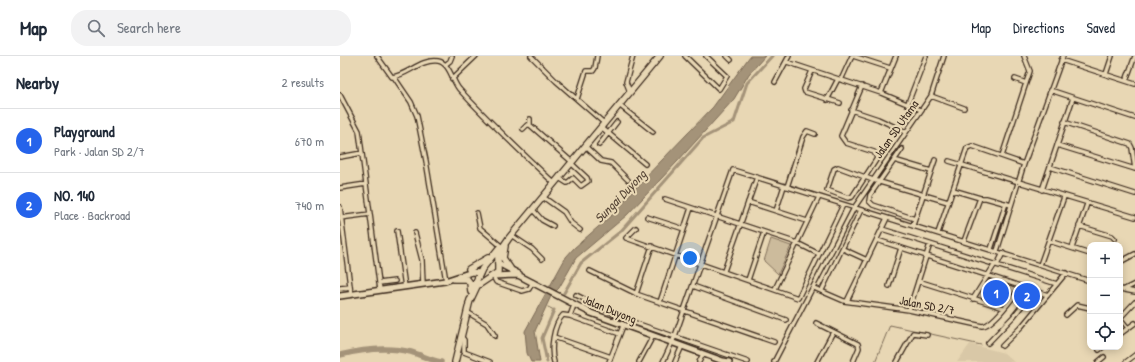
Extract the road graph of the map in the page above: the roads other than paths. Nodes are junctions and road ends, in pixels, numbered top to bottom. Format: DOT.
graph roads {
  1 [pos="378,56"];
  2 [pos="452,56"];
  3 [pos="476,56"];
  4 [pos="531,56"];
  5 [pos="597,56"];
  6 [pos="633,56"];
  7 [pos="660,56"];
  8 [pos="685,56"];
  9 [pos="706,56"];
  10 [pos="727,56"];
  11 [pos="789,56"];
  12 [pos="852,56"];
  13 [pos="896,56"];
  14 [pos="926,56"];
  15 [pos="944,56"];
  16 [pos="1024,56"];
  17 [pos="1112,56"];
  18 [pos="1134,56"];
  19 [pos="1062,58"];
  20 [pos="732,60"];
  21 [pos="787,62"];
  22 [pos="445,64"];
  23 [pos="890,68"];
  24 [pos="812,71"];
  25 [pos="1106,74"];
  26 [pos="394,76"];
  27 [pos="452,79"];
  28 [pos="839,79"];
  29 [pos="1016,79"];
  30 [pos="1126,81"];
  31 [pos="775,82"];
  32 [pos="1026,83"];
  33 [pos="1135,84"];
  34 [pos="862,86"];
  35 [pos="1050,90"];
  36 [pos="630,92"];
  37 [pos="881,93"];
  38 [pos="340,95"];
  39 [pos="931,96"];
  40 [pos="1072,98"];
  41 [pos="577,100"];
  42 [pos="827,100"];
  43 [pos="840,103"];
  44 [pos="908,103"];
  45 [pos="619,105"];
  46 [pos="964,108"];
  47 [pos="851,110"];
  48 [pos="922,110"];
  49 [pos="1135,118"];
  50 [pos="530,119"];
  51 [pos="617,122"];
  52 [pos="1064,122"];
  53 [pos="530,125"];
  54 [pos="603,125"];
  55 [pos="523,129"];
  56 [pos="652,132"];
  57 [pos="906,132"];
  58 [pos="608,133"];
  59 [pos="815,134"];
  60 [pos="599,145"];
  61 [pos="1057,145"];
  62 [pos="585,146"];
  63 [pos="902,149"];
  64 [pos="362,153"];
  65 [pos="1002,156"];
  66 [pos="340,157"];
  67 [pos="894,160"];
  68 [pos="935,160"];
  69 [pos="949,161"];
  70 [pos="572,162"];
  71 [pos="645,164"];
  72 [pos="1024,164"];
  73 [pos="961,165"];
  74 [pos="1050,167"];
  75 [pos="1135,169"];
  76 [pos="931,171"];
  77 [pos="757,177"];
  78 [pos="865,177"];
  79 [pos="559,178"];
  80 [pos="628,180"];
  81 [pos="873,180"];
  82 [pos="880,181"];
  83 [pos="554,183"];
  84 [pos="1018,183"];
  85 [pos="366,184"];
  86 [pos="786,187"];
  87 [pos="340,188"];
  88 [pos="952,190"];
  89 [pos="1042,190"];
  90 [pos="1135,194"];
  91 [pos="923,195"];
  92 [pos="543,197"];
  93 [pos="819,197"];
  94 [pos="1064,197"];
  95 [pos="980,198"];
  96 [pos="665,199"];
  97 [pos="748,202"];
  98 [pos="948,202"];
  99 [pos="1006,203"];
  100 [pos="1087,204"];
  101 [pos="843,205"];
  102 [pos="1011,205"];
  103 [pos="340,207"];
  104 [pos="691,208"];
  105 [pos="854,208"];
  106 [pos="533,210"];
  107 [pos="861,210"];
  108 [pos="776,211"];
  109 [pos="477,213"];
  110 [pos="370,214"];
  111 [pos="717,216"];
  112 [pos="647,217"];
  113 [pos="1135,217"];
  114 [pos="341,218"];
  115 [pos="887,218"];
  116 [pos="915,219"];
  117 [pos="807,221"];
  118 [pos="740,224"];
  119 [pos="913,225"];
  120 [pos="553,226"];
  121 [pos="1079,226"];
  122 [pos="636,228"];
  123 [pos="684,229"];
  124 [pos="882,229"];
  125 [pos="580,230"];
  126 [pos="397,231"];
  127 [pos="764,232"];
  128 [pos="415,233"];
  129 [pos="938,233"];
  130 [pos="510,237"];
  131 [pos="1115,239"];
  132 [pos="877,240"];
  133 [pos="964,241"];
  134 [pos="1049,241"];
  135 [pos="797,243"];
  136 [pos="930,244"];
  137 [pos="501,246"];
  138 [pos="652,246"];
  139 [pos="901,248"];
  140 [pos="1072,248"];
  141 [pos="843,249"];
  142 [pos="991,249"];
  143 [pos="997,251"];
  144 [pos="496,252"];
  145 [pos="1003,253"];
  146 [pos="1087,253"];
  147 [pos="675,254"];
  148 [pos="819,254"];
  149 [pos="1135,254"];
  150 [pos="926,256"];
  151 [pos="542,259"];
  152 [pos="867,260"];
  153 [pos="1123,260"];
  154 [pos="486,263"];
  155 [pos="498,263"];
  156 [pos="701,263"];
  157 [pos="996,265"];
  158 [pos="1040,265"];
  159 [pos="510,268"];
  160 [pos="469,269"];
  161 [pos="590,271"];
  162 [pos="724,271"];
  163 [pos="480,273"];
  164 [pos="1066,273"];
  165 [pos="493,276"];
  166 [pos="988,276"];
  167 [pos="450,280"];
  168 [pos="748,280"];
  169 [pos="918,280"];
  170 [pos="1087,280"];
  171 [pos="395,281"];
  172 [pos="531,281"];
  173 [pos="379,283"];
  174 [pos="423,284"];
  175 [pos="1057,284"];
  176 [pos="1135,284"];
  177 [pos="692,286"];
  178 [pos="889,286"];
  179 [pos="350,287"];
  180 [pos="405,287"];
  181 [pos="1021,287"];
  182 [pos="340,288"];
  183 [pos="814,288"];
  184 [pos="775,289"];
  185 [pos="1125,289"];
  186 [pos="380,290"];
  187 [pos="822,290"];
  188 [pos="1034,291"];
  189 [pos="1135,292"];
  190 [pos="351,294"];
  191 [pos="576,294"];
  192 [pos="636,294"];
  193 [pos="1048,295"];
  194 [pos="340,296"];
  195 [pos="471,296"];
  196 [pos="973,299"];
  197 [pos="660,302"];
  198 [pos="847,302"];
  199 [pos="1135,302"];
  200 [pos="469,304"];
  201 [pos="574,305"];
  202 [pos="1087,307"];
  203 [pos="1004,308"];
  204 [pos="684,310"];
  205 [pos="908,310"];
  206 [pos="466,312"];
  207 [pos="1066,315"];
  208 [pos="1123,315"];
  209 [pos="570,316"];
  210 [pos="786,320"];
  211 [pos="1123,322"];
  212 [pos="816,323"];
  213 [pos="1135,323"];
  214 [pos="623,326"];
  215 [pos="1128,328"];
  216 [pos="833,332"];
  217 [pos="1123,332"];
  218 [pos="620,334"];
  219 [pos="927,335"];
  220 [pos="461,336"];
  221 [pos="495,336"];
  222 [pos="653,336"];
  223 [pos="675,336"];
  224 [pos="554,337"];
  225 [pos="774,342"];
  226 [pos="673,343"];
  227 [pos="988,343"];
  228 [pos="682,346"];
  229 [pos="1002,346"];
  230 [pos="703,354"];
  231 [pos="1135,355"];
  232 [pos="611,357"];
  233 [pos="1104,357"];
  234 [pos="455,362"];
  235 [pos="490,362"];
  236 [pos="554,362"];
  237 [pos="609,362"];
  238 [pos="639,362"];
  239 [pos="664,362"];
  240 [pos="674,362"];
  241 [pos="699,362"];
  242 [pos="723,362"];
  243 [pos="729,362"];
  244 [pos="748,362"];
  245 [pos="774,362"];
  246 [pos="817,362"];
  247 [pos="853,362"];
  248 [pos="897,362"];
  249 [pos="1098,362"];
  250 [pos="1126,362"];
  1 -- 26 [label="street"];
  2 -- 22 [label="street"];
  3 -- 27 [label="street"];
  4 -- 41 [label="street"];
  5 -- 41 [label="street"];
  6 -- 36 [label="street"];
  7 -- 36 [label="main road"];
  8 -- 9 [label="street"];
  10 -- 20 [label="street"];
  11 -- 21 [label="street"];
  12 -- 23 [label="street"];
  12 -- 28 [label="street"];
  13 -- 23 [label="street"];
  14 -- 44 [label="street"];
  15 -- 39 [label="street, Jalan SD Utama"];
  16 -- 32 [label="street"];
  17 -- 25 [label="street"];
  18 -- 30 [label="street"];
  19 -- 25 [label="street"];
  19 -- 35 [label="street"];
  21 -- 24 [label="street"];
  21 -- 31 [label="street"];
  22 -- 26 [label="street"];
  22 -- 27 [label="street"];
  23 -- 37 [label="street"];
  24 -- 28 [label="street"];
  24 -- 42 [label="street"];
  25 -- 30 [label="street"];
  26 -- 167 [label="street"];
  27 -- 83 [label="street"];
  28 -- 34 [label="street"];
  28 -- 42 [label="street"];
  29 -- 32 [label="street"];
  30 -- 33 [label="street"];
  32 -- 65 [label="street"];
  34 -- 37 [label="street"];
  34 -- 47 [label="street"];
  35 -- 40 [label="street"];
  35 -- 72 [label="street"];
  36 -- 45 [label="main road"];
  37 -- 44 [label="street"];
  38 -- 64 [label="street"];
  39 -- 46 [label="street"];
  39 -- 48 [label="street, Jalan SD Utama"];
  40 -- 49 [label="street"];
  40 -- 52 [label="street"];
  41 -- 54 [label="street"];
  42 -- 43 [label="street"];
  44 -- 48 [label="street"];
  45 -- 54 [label="main road"];
  45 -- 56 [label="street"];
  47 -- 57 [label="street"];
  47 -- 78 [label="street"];
  48 -- 57 [label="street, Jalan SD Utama"];
  50 -- 53 [label="street"];
  51 -- 58 [label="street"];
  52 -- 61 [label="street"];
  52 -- 75 [label="street"];
  53 -- 55 [label="street"];
  53 -- 70 [label="street"];
  54 -- 58 [label="street"];
  54 -- 62 [label="main road"];
  57 -- 81 [label="street, Jalan SD Utama"];
  58 -- 60 [label="street"];
  58 -- 71 [label="street"];
  59 -- 86 [label="street"];
  61 -- 74 [label="street"];
  61 -- 75 [label="street"];
  62 -- 70 [label="main road"];
  62 -- 80 [label="street"];
  63 -- 67 [label="street"];
  64 -- 66 [label="street"];
  64 -- 85 [label="street"];
  65 -- 72 [label="street"];
  65 -- 73 [label="street"];
  67 -- 76 [label="street"];
  67 -- 82 [label="street"];
  68 -- 76 [label="street"];
  69 -- 73 [label="street"];
  70 -- 79 [label="main road"];
  70 -- 79 [label="street"];
  72 -- 84 [label="street"];
  73 -- 84 [label="street"];
  73 -- 88 [label="street"];
  74 -- 89 [label="street"];
  74 -- 90 [label="street"];
  76 -- 91 [label="street"];
  77 -- 86 [label="street"];
  77 -- 97 [label="street"];
  77 -- 111 [label="street"];
  78 -- 78 [label="street"];
  78 -- 81 [label="street"];
  79 -- 83 [label="main road"];
  81 -- 82 [label="street"];
  81 -- 105 [label="street, Jalan SD Utama"];
  82 -- 91 [label="street"];
  82 -- 116 [label="street"];
  83 -- 92 [label="main road"];
  84 -- 89 [label="street"];
  84 -- 102 [label="street"];
  85 -- 87 [label="street"];
  85 -- 110 [label="street"];
  86 -- 93 [label="street"];
  86 -- 108 [label="street"];
  88 -- 95 [label="street"];
  88 -- 98 [label="street"];
  89 -- 94 [label="street"];
  91 -- 98 [label="street"];
  91 -- 116 [label="street"];
  92 -- 106 [label="main road"];
  92 -- 125 [label="street"];
  93 -- 101 [label="street"];
  93 -- 117 [label="street"];
  94 -- 100 [label="street"];
  94 -- 134 [label="street"];
  95 -- 99 [label="street"];
  95 -- 133 [label="street"];
  96 -- 104 [label="street"];
  97 -- 108 [label="street"];
  97 -- 118 [label="street"];
  98 -- 129 [label="street"];
  99 -- 102 [label="street"];
  99 -- 142 [label="street"];
  100 -- 113 [label="street"];
  100 -- 121 [label="street"];
  101 -- 105 [label="street"];
  101 -- 148 [label="street"];
  102 -- 143 [label="street"];
  103 -- 114 [label="street"];
  104 -- 111 [label="street"];
  104 -- 123 [label="street"];
  105 -- 107 [label="street"];
  105 -- 183 [label="street, Jalan SD Utama"];
  106 -- 120 [label="street"];
  106 -- 130 [label="main road"];
  107 -- 115 [label="street"];
  107 -- 141 [label="street"];
  108 -- 117 [label="street"];
  109 -- 137 [label="street"];
  110 -- 114 [label="street"];
  110 -- 173 [label="street"];
  111 -- 118 [label="street"];
  111 -- 156 [label="street"];
  112 -- 123 [label="street"];
  114 -- 179 [label="street"];
  115 -- 119 [label="street"];
  115 -- 124 [label="street"];
  116 -- 119 [label="street"];
  117 -- 135 [label="street"];
  118 -- 127 [label="street"];
  118 -- 162 [label="street"];
  119 -- 129 [label="street"];
  121 -- 131 [label="street"];
  121 -- 140 [label="street"];
  122 -- 138 [label="street"];
  123 -- 147 [label="street"];
  124 -- 132 [label="street"];
  124 -- 136 [label="street"];
  126 -- 180 [label="street"];
  127 -- 135 [label="street"];
  127 -- 168 [label="street"];
  128 -- 174 [label="street"];
  129 -- 133 [label="street"];
  130 -- 137 [label="main road"];
  130 -- 151 [label="street"];
  130 -- 155 [label="main road"];
  130 -- 159 [label="main road"];
  132 -- 139 [label="street"];
  132 -- 152 [label="street"];
  133 -- 142 [label="street"];
  134 -- 140 [label="street"];
  134 -- 158 [label="street"];
  135 -- 148 [label="street"];
  135 -- 184 [label="street"];
  136 -- 150 [label="street"];
  136 -- 157 [label="street"];
  137 -- 144 [label="main road"];
  138 -- 147 [label="street"];
  138 -- 192 [label="street"];
  139 -- 150 [label="street"];
  139 -- 178 [label="street"];
  140 -- 146 [label="street"];
  141 -- 152 [label="street"];
  141 -- 187 [label="street"];
  142 -- 143 [label="street"];
  143 -- 145 [label="street"];
  144 -- 154 [label="main road"];
  144 -- 160 [label="main road"];
  145 -- 157 [label="street"];
  145 -- 158 [label="street"];
  147 -- 156 [label="street"];
  147 -- 197 [label="street"];
  148 -- 184 [label="street"];
  149 -- 153 [label="street"];
  150 -- 166 [label="street"];
  150 -- 169 [label="street"];
  152 -- 198 [label="street"];
  154 -- 155 [label="main road"];
  154 -- 160 [label="main road"];
  154 -- 163 [label="main road"];
  155 -- 159 [label="main road"];
  155 -- 165 [label="main road"];
  156 -- 162 [label="street"];
  156 -- 177 [label="street"];
  157 -- 166 [label="street"];
  157 -- 175 [label="street"];
  158 -- 164 [label="street"];
  159 -- 172 [label="main road"];
  160 -- 167 [label="main road"];
  161 -- 192 [label="street"];
  162 -- 168 [label="street"];
  163 -- 165 [label="main road"];
  163 -- 167 [label="main road"];
  163 -- 195 [label="main road"];
  164 -- 170 [label="street"];
  164 -- 175 [label="street"];
  165 -- 172 [label="main road, Jalan Duyong"];
  165 -- 172 [label="street"];
  165 -- 200 [label="main road"];
  166 -- 181 [label="street"];
  166 -- 196 [label="street"];
  167 -- 174 [label="main road"];
  167 -- 195 [label="main road"];
  168 -- 184 [label="street"];
  169 -- 196 [label="street"];
  169 -- 205 [label="street"];
  171 -- 173 [label="street"];
  172 -- 201 [label="main road, Jalan Duyong"];
  173 -- 186 [label="street"];
  174 -- 180 [label="main road"];
  175 -- 193 [label="street"];
  176 -- 185 [label="street"];
  177 -- 204 [label="street"];
  177 -- 210 [label="street"];
  179 -- 182 [label="street"];
  179 -- 190 [label="street"];
  180 -- 186 [label="main road"];
  181 -- 188 [label="street"];
  181 -- 203 [label="street, Jalan SD 2/7"];
  183 -- 187 [label="street, Jalan SD 2/7"];
  183 -- 245 [label="street, Jalan SD Utama"];
  185 -- 189 [label="street"];
  186 -- 190 [label="main road"];
  187 -- 198 [label="street, Jalan SD 2/7"];
  188 -- 193 [label="street"];
  188 -- 227 [label="street"];
  190 -- 194 [label="main road"];
  191 -- 223 [label="street"];
  192 -- 197 [label="street"];
  193 -- 229 [label="street"];
  195 -- 200 [label="main road"];
  196 -- 203 [label="street"];
  197 -- 204 [label="street"];
  198 -- 205 [label="street, Jalan SD 2/7"];
  199 -- 208 [label="street"];
  200 -- 206 [label="main road"];
  201 -- 209 [label="street"];
  201 -- 214 [label="main road, Jalan Duyong"];
  202 -- 207 [label="street"];
  203 -- 205 [label="street, Jalan SD 2/7"];
  204 -- 223 [label="street"];
  204 -- 225 [label="street"];
  206 -- 220 [label="main road"];
  206 -- 221 [label="street"];
  209 -- 218 [label="street"];
  209 -- 224 [label="street"];
  211 -- 215 [label="street"];
  212 -- 216 [label="street"];
  213 -- 215 [label="street"];
  214 -- 218 [label="street"];
  214 -- 222 [label="main road, Jalan Duyong"];
  215 -- 217 [label="street"];
  216 -- 246 [label="street"];
  216 -- 247 [label="street"];
  218 -- 232 [label="street"];
  219 -- 248 [label="street"];
  220 -- 234 [label="main road"];
  220 -- 235 [label="street"];
  222 -- 226 [label="main road, Jalan Duyong"];
  222 -- 238 [label="street"];
  223 -- 226 [label="street"];
  223 -- 244 [label="street"];
  224 -- 232 [label="street"];
  224 -- 236 [label="street"];
  226 -- 228 [label="main road, Jalan Duyong"];
  226 -- 239 [label="street"];
  228 -- 230 [label="main road, Jalan Duyong"];
  228 -- 240 [label="street"];
  230 -- 241 [label="street"];
  230 -- 242 [label="main road, Jalan Duyong"];
  231 -- 250 [label="street"];
  232 -- 237 [label="street"];
  233 -- 249 [label="street"];
  242 -- 243 [label="main road, Jalan Duyong"];
}
